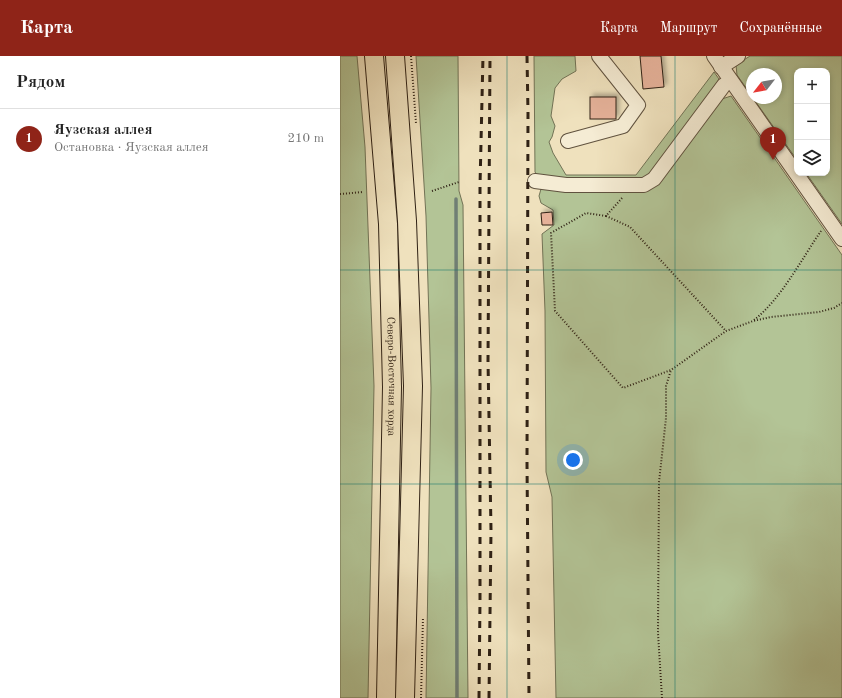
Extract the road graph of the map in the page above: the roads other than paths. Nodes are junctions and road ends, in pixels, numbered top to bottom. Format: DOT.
graph roads {
  1 [pos="374,56"];
  2 [pos="396,56"];
  3 [pos="599,56"];
  4 [pos="738,56"];
  5 [pos="718,62"];
  6 [pos="731,81"];
  7 [pos="568,141"];
  8 [pos="534,181"];
  9 [pos="842,239"];
  10 [pos="386,698"];
  11 [pos="405,698"];
  1 -- 10 [label="main road, Северо-Восточная хорда"];
  2 -- 11 [label="main road, Северо-Восточная хорда"];
  3 -- 7 [label="street"];
  4 -- 5 [label="street"];
  5 -- 6 [label="street"];
  6 -- 8 [label="street"];
  6 -- 9 [label="street"];
}
